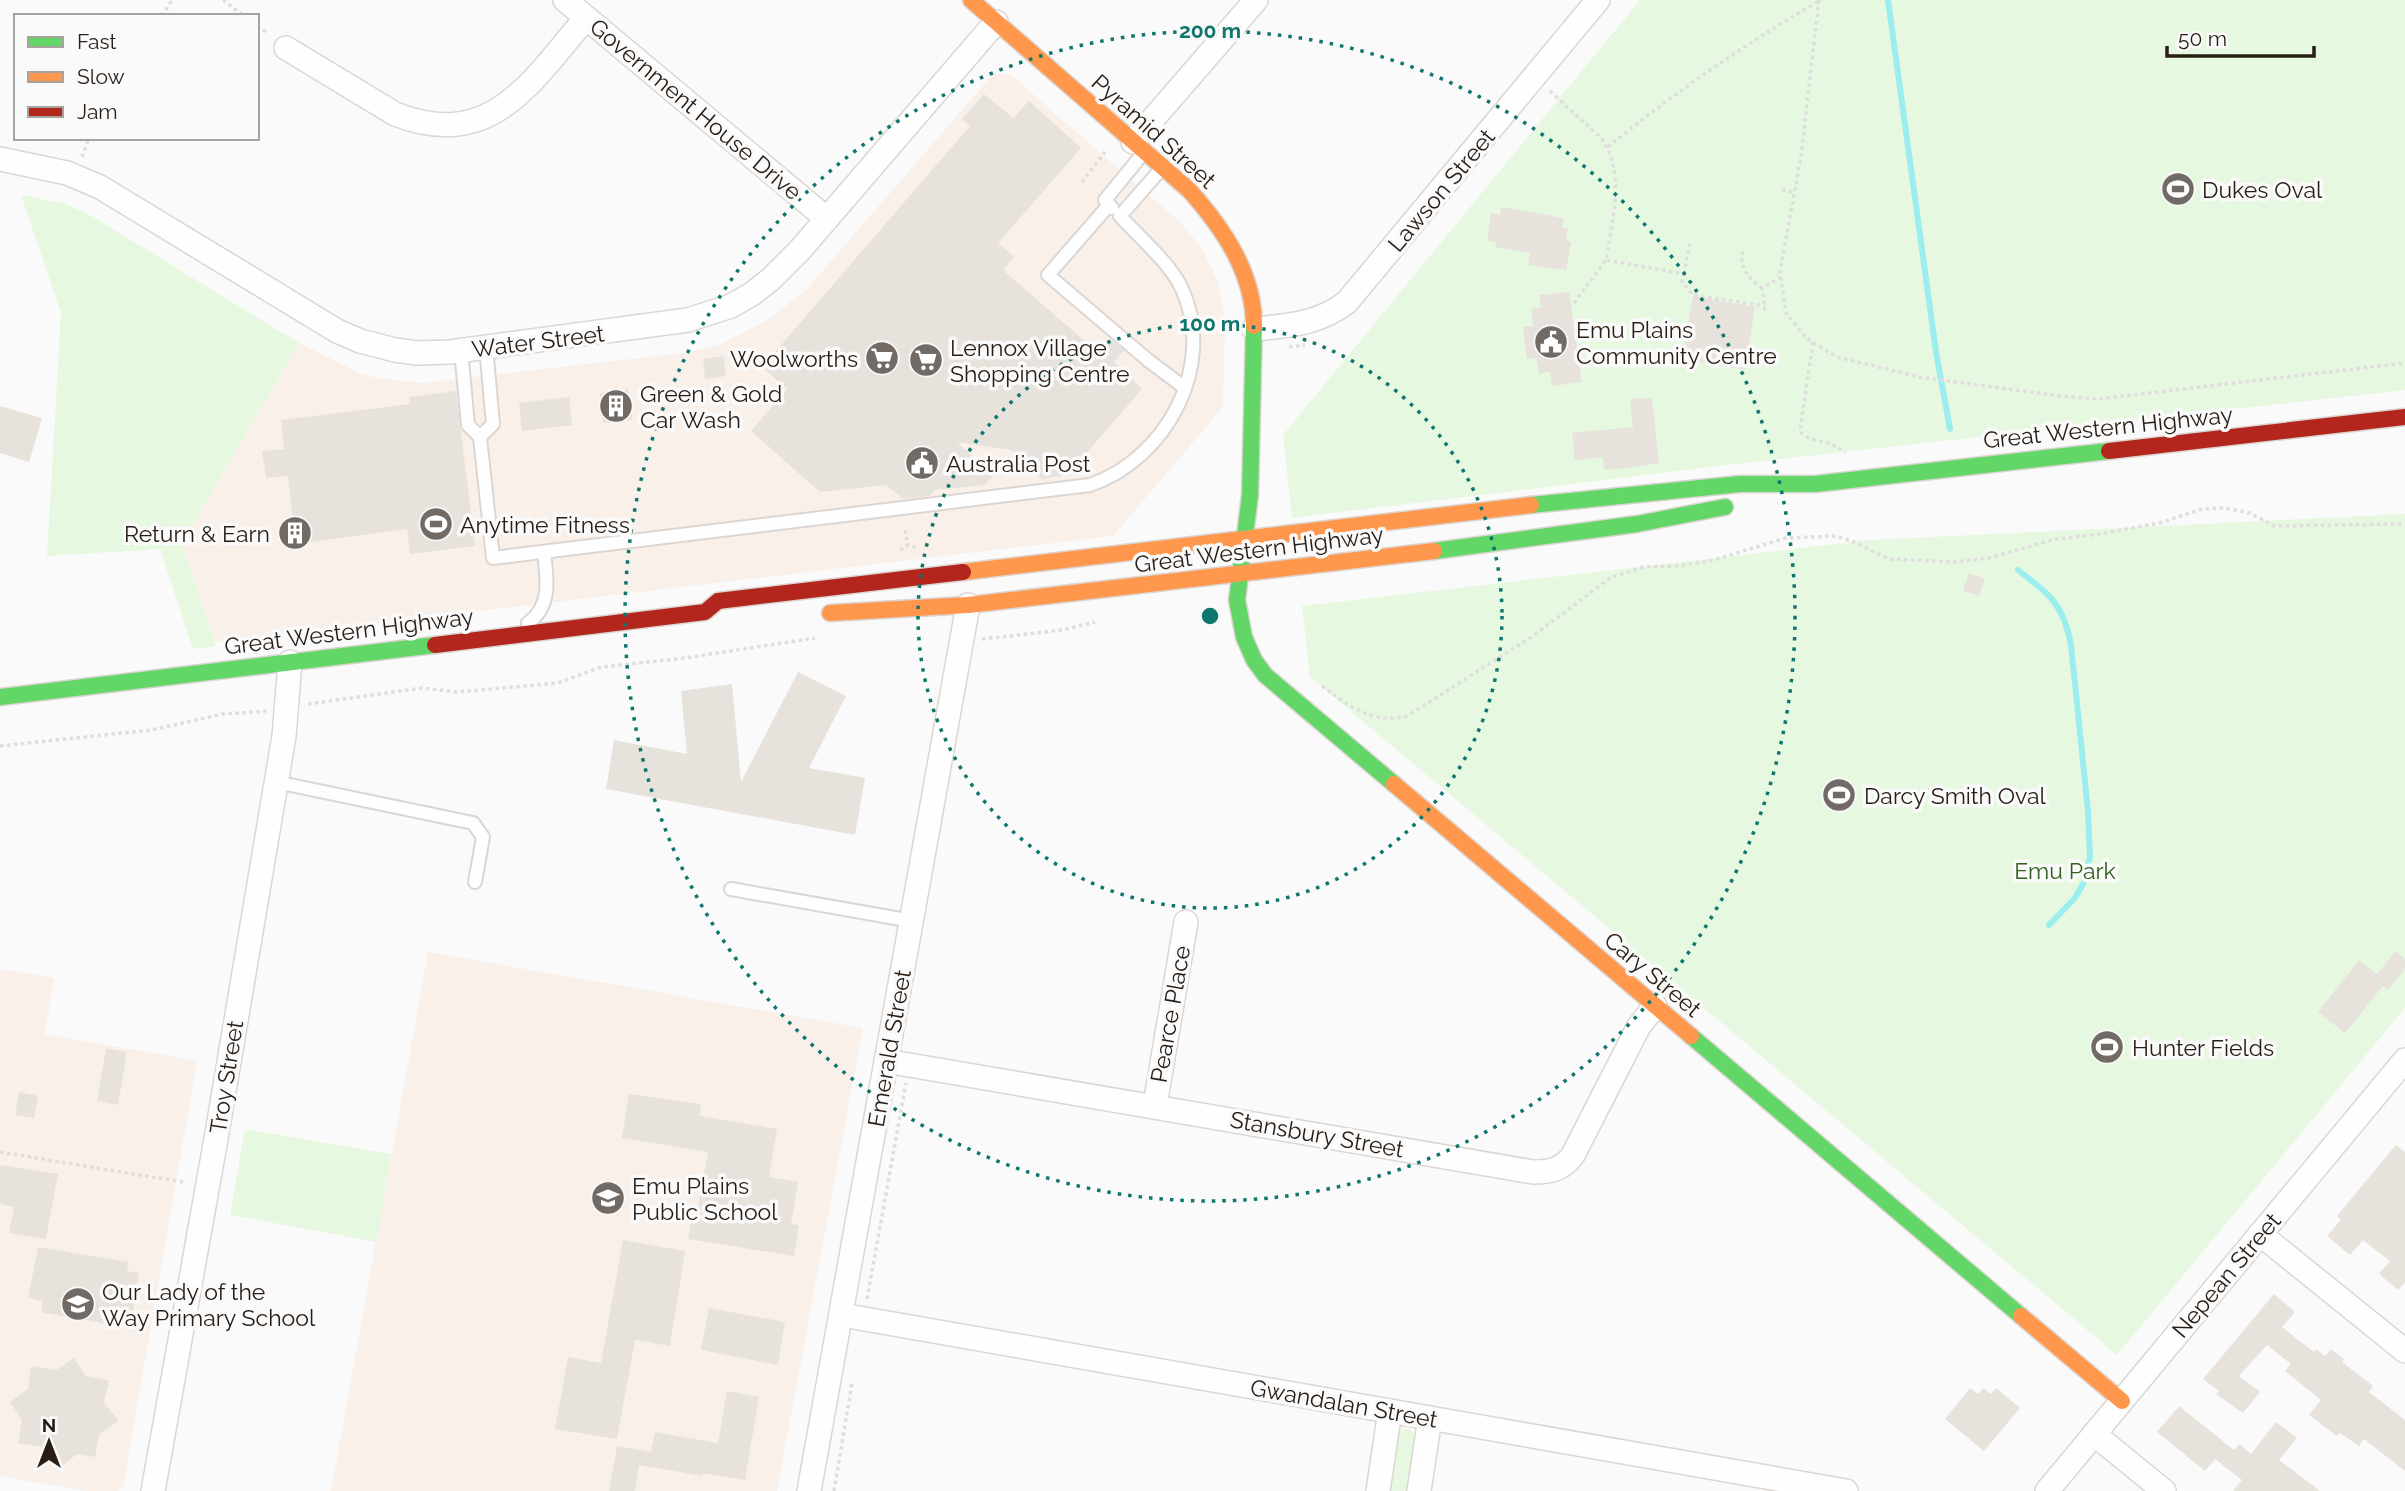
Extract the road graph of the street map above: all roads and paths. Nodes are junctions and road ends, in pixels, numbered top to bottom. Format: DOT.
graph roads {
  1 [pos="223,0"];
  2 [pos="565,0"];
  3 [pos="971,0"];
  4 [pos="1256,0"];
  5 [pos="1598,0"];
  6 [pos="1819,0"];
  7 [pos="241,14"];
  8 [pos="586,18"];
  9 [pos="996,22"];
  10 [pos="259,27"];
  11 [pos="266,32"];
  12 [pos="286,48"];
  13 [pos="1548,89"];
  14 [pos="88,140"];
  15 [pos="1139,146"];
  16 [pos="1608,147"];
  17 [pos="1107,150"];
  18 [pos="82,157"];
  19 [pos="0,159"];
  20 [pos="1163,166"];
  21 [pos="1082,181"];
  22 [pos="1782,190"];
  23 [pos="1795,192"];
  24 [pos="1107,202"];
  25 [pos="1120,216"];
  26 [pos="828,219"];
  27 [pos="1690,241"];
  28 [pos="1743,251"];
  29 [pos="1606,260"];
  30 [pos="1684,274"];
  31 [pos="1781,276"];
  32 [pos="1762,288"];
  33 [pos="1574,303"];
  34 [pos="1254,330"];
  35 [pos="1813,342"];
  36 [pos="486,347"];
  37 [pos="461,350"];
  38 [pos="2405,363"];
  39 [pos="1185,387"];
  40 [pos="2405,417"];
  41 [pos="480,438"];
  42 [pos="1846,455"];
  43 [pos="1815,484"];
  44 [pos="2405,523"];
  45 [pos="905,530"];
  46 [pos="1245,539"];
  47 [pos="908,545"];
  48 [pos="544,552"];
  49 [pos="1238,575"];
  50 [pos="968,605"];
  51 [pos="705,612"];
  52 [pos="816,614"];
  53 [pos="719,620"];
  54 [pos="513,634"];
  55 [pos="818,638"];
  56 [pos="290,662"];
  57 [pos="1322,687"];
  58 [pos="0,697"];
  59 [pos="315,703"];
  60 [pos="268,711"];
  61 [pos="0,746"];
  62 [pos="276,782"];
  63 [pos="475,882"];
  64 [pos="731,889"];
  65 [pos="912,920"];
  66 [pos="1186,922"];
  67 [pos="1655,1006"];
  68 [pos="2405,1060"];
  69 [pos="886,1061"];
  70 [pos="906,1081"];
  71 [pos="1154,1105"];
  72 [pos="0,1152"];
  73 [pos="183,1182"];
  74 [pos="2260,1234"];
  75 [pos="865,1305"];
  76 [pos="842,1315"];
  77 [pos="2405,1351"];
  78 [pos="852,1382"];
  79 [pos="2122,1401"];
  80 [pos="1390,1411"];
  81 [pos="1430,1419"];
  82 [pos="2094,1434"];
  83 [pos="153,1491"];
  84 [pos="809,1491"];
  85 [pos="834,1491"];
  86 [pos="1378,1491"];
  87 [pos="1419,1491"];
  88 [pos="1846,1491"];
  89 [pos="2047,1491"];
  90 [pos="2164,1491"];
  1 -- 7 [label="path"];
  2 -- 8 [label="street, Government House Drive"];
  3 -- 9 [label="main road, Pyramid Street"];
  4 -- 15 [label="street"];
  5 -- 34 [label="street, Lawson Street"];
  6 -- 16 [label="path"];
  6 -- 23 [label="path"];
  8 -- 12 [label="street"];
  8 -- 26 [label="street, Government House Drive"];
  9 -- 15 [label="main road, Pyramid Street"];
  9 -- 26 [label="street, Water Street"];
  10 -- 11 [label="path"];
  13 -- 16 [label="path"];
  14 -- 18 [label="path"];
  15 -- 20 [label="main road, Pyramid Street"];
  15 -- 24 [label="lane"];
  16 -- 29 [label="path"];
  17 -- 21 [label="path"];
  19 -- 37 [label="street, Water Street"];
  20 -- 25 [label="lane"];
  20 -- 34 [label="main road, Pyramid Street"];
  22 -- 23 [label="path"];
  23 -- 31 [label="path"];
  24 -- 25 [label="lane"];
  24 -- 39 [label="lane"];
  25 -- 39 [label="lane"];
  26 -- 36 [label="street, Water Street"];
  27 -- 30 [label="path"];
  28 -- 32 [label="path"];
  29 -- 30 [label="path"];
  29 -- 33 [label="path"];
  30 -- 32 [label="path"];
  31 -- 32 [label="path"];
  31 -- 35 [label="path"];
  34 -- 46 [label="main road, Pyramid Street"];
  35 -- 38 [label="path"];
  35 -- 42 [label="path"];
  36 -- 37 [label="street, Water Street"];
  36 -- 41 [label="lane"];
  37 -- 41 [label="lane"];
  39 -- 48 [label="lane"];
  40 -- 43 [label="main road, Great Western Highway"];
  41 -- 48 [label="lane"];
  43 -- 46 [label="main road, Great Western Highway"];
  43 -- 49 [label="main road, Great Western Highway"];
  44 -- 57 [label="path"];
  45 -- 47 [label="path"];
  46 -- 49 [label="main road, Cary Street"];
  46 -- 51 [label="main road, Great Western Highway"];
  48 -- 54 [label="lane"];
  49 -- 50 [label="main road, Great Western Highway"];
  49 -- 67 [label="main road, Cary Street"];
  50 -- 52 [label="main road, Great Western Highway"];
  50 -- 65 [label="street, Emerald Street"];
  51 -- 53 [label="main road"];
  51 -- 54 [label="main road, Great Western Highway"];
  54 -- 56 [label="main road, Great Western Highway"];
  55 -- 59 [label="path"];
  56 -- 58 [label="main road, Great Western Highway"];
  56 -- 62 [label="street, Troy Street"];
  60 -- 61 [label="path"];
  62 -- 63 [label="lane"];
  62 -- 83 [label="street, Troy Street"];
  64 -- 65 [label="lane"];
  65 -- 69 [label="street, Emerald Street"];
  66 -- 71 [label="street, Pearce Place"];
  67 -- 71 [label="street, Stansbury Street"];
  67 -- 79 [label="main road, Cary Street"];
  68 -- 74 [label="street, Nepean Street"];
  69 -- 71 [label="street, Stansbury Street"];
  69 -- 76 [label="street, Emerald Street"];
  70 -- 75 [label="path"];
  72 -- 73 [label="path"];
  74 -- 77 [label="street"];
  74 -- 79 [label="street, Nepean Street"];
  76 -- 80 [label="street, Gwandalan Street"];
  76 -- 84 [label="street, Emerald Street"];
  78 -- 85 [label="path"];
  79 -- 82 [label="street, Nepean Street"];
  80 -- 81 [label="street, Gwandalan Street"];
  80 -- 86 [label="street"];
  81 -- 87 [label="street"];
  81 -- 88 [label="street, Gwandalan Street"];
  82 -- 89 [label="street, Nepean Street"];
  82 -- 90 [label="street"];
}
